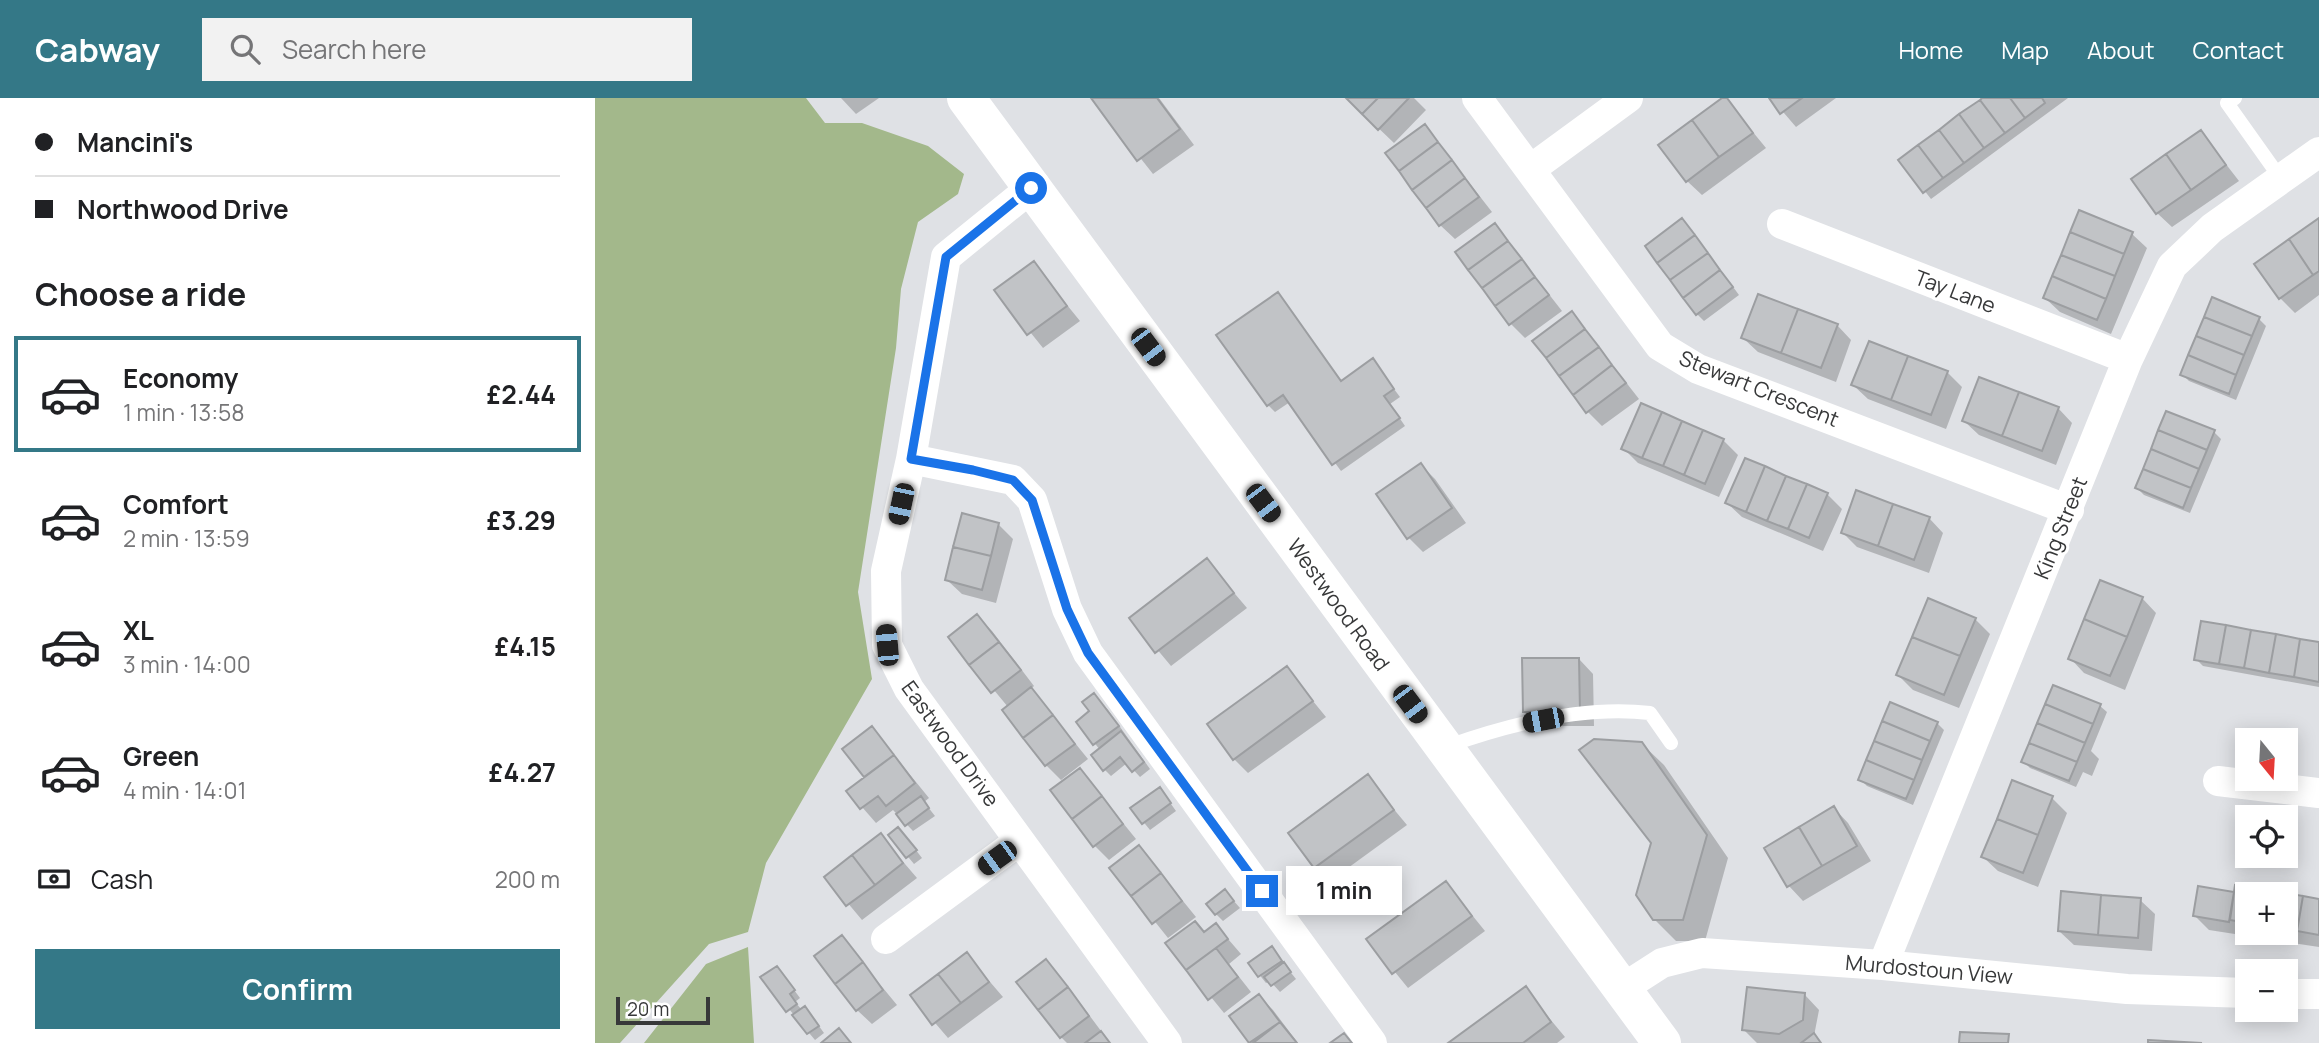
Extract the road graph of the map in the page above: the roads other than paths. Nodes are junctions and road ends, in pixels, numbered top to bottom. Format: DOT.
graph roads {
  1 [pos="1478,98"];
  2 [pos="1628,98"];
  3 [pos="2235,98"];
  4 [pos="975,101"];
  5 [pos="2319,152"];
  6 [pos="1531,169"];
  7 [pos="2281,179"];
  8 [pos="1031,188"];
  9 [pos="1782,224"];
  10 [pos="2128,359"];
  11 [pos="911,459"];
  12 [pos="2069,510"];
  13 [pos="1671,743"];
  14 [pos="1443,748"];
  15 [pos="2218,781"];
  16 [pos="2319,793"];
  17 [pos="1019,841"];
  18 [pos="886,939"];
  19 [pos="1883,965"];
  20 [pos="1621,990"];
  21 [pos="2235,992"];
  22 [pos="2298,994"];
  23 [pos="2319,995"];
  24 [pos="1167,1043"];
  25 [pos="1372,1043"];
  26 [pos="1662,1043"];
  1 -- 6 [label="street, Stewart Crescent"];
  2 -- 6 [label="street"];
  3 -- 7 [label="lane"];
  4 -- 8 [label="main road, Westwood Road"];
  5 -- 7 [label="street, King Street"];
  6 -- 12 [label="street, Stewart Crescent"];
  7 -- 10 [label="street, King Street"];
  8 -- 11 [label="street, Eastwood Drive"];
  8 -- 14 [label="main road, Westwood Road"];
  9 -- 10 [label="street, Tay Lane"];
  10 -- 12 [label="street, King Street"];
  11 -- 17 [label="street, Eastwood Drive"];
  11 -- 25 [label="street"];
  12 -- 19 [label="street, King Street"];
  13 -- 14 [label="lane"];
  14 -- 20 [label="main road, Westwood Road"];
  15 -- 16 [label="street"];
  17 -- 18 [label="street"];
  17 -- 24 [label="street, Eastwood Drive"];
  19 -- 20 [label="street, Murdostoun View"];
  19 -- 21 [label="street, Murdostoun View"];
  20 -- 26 [label="main road, Westwood Road"];
  22 -- 23 [label="street"];
}
